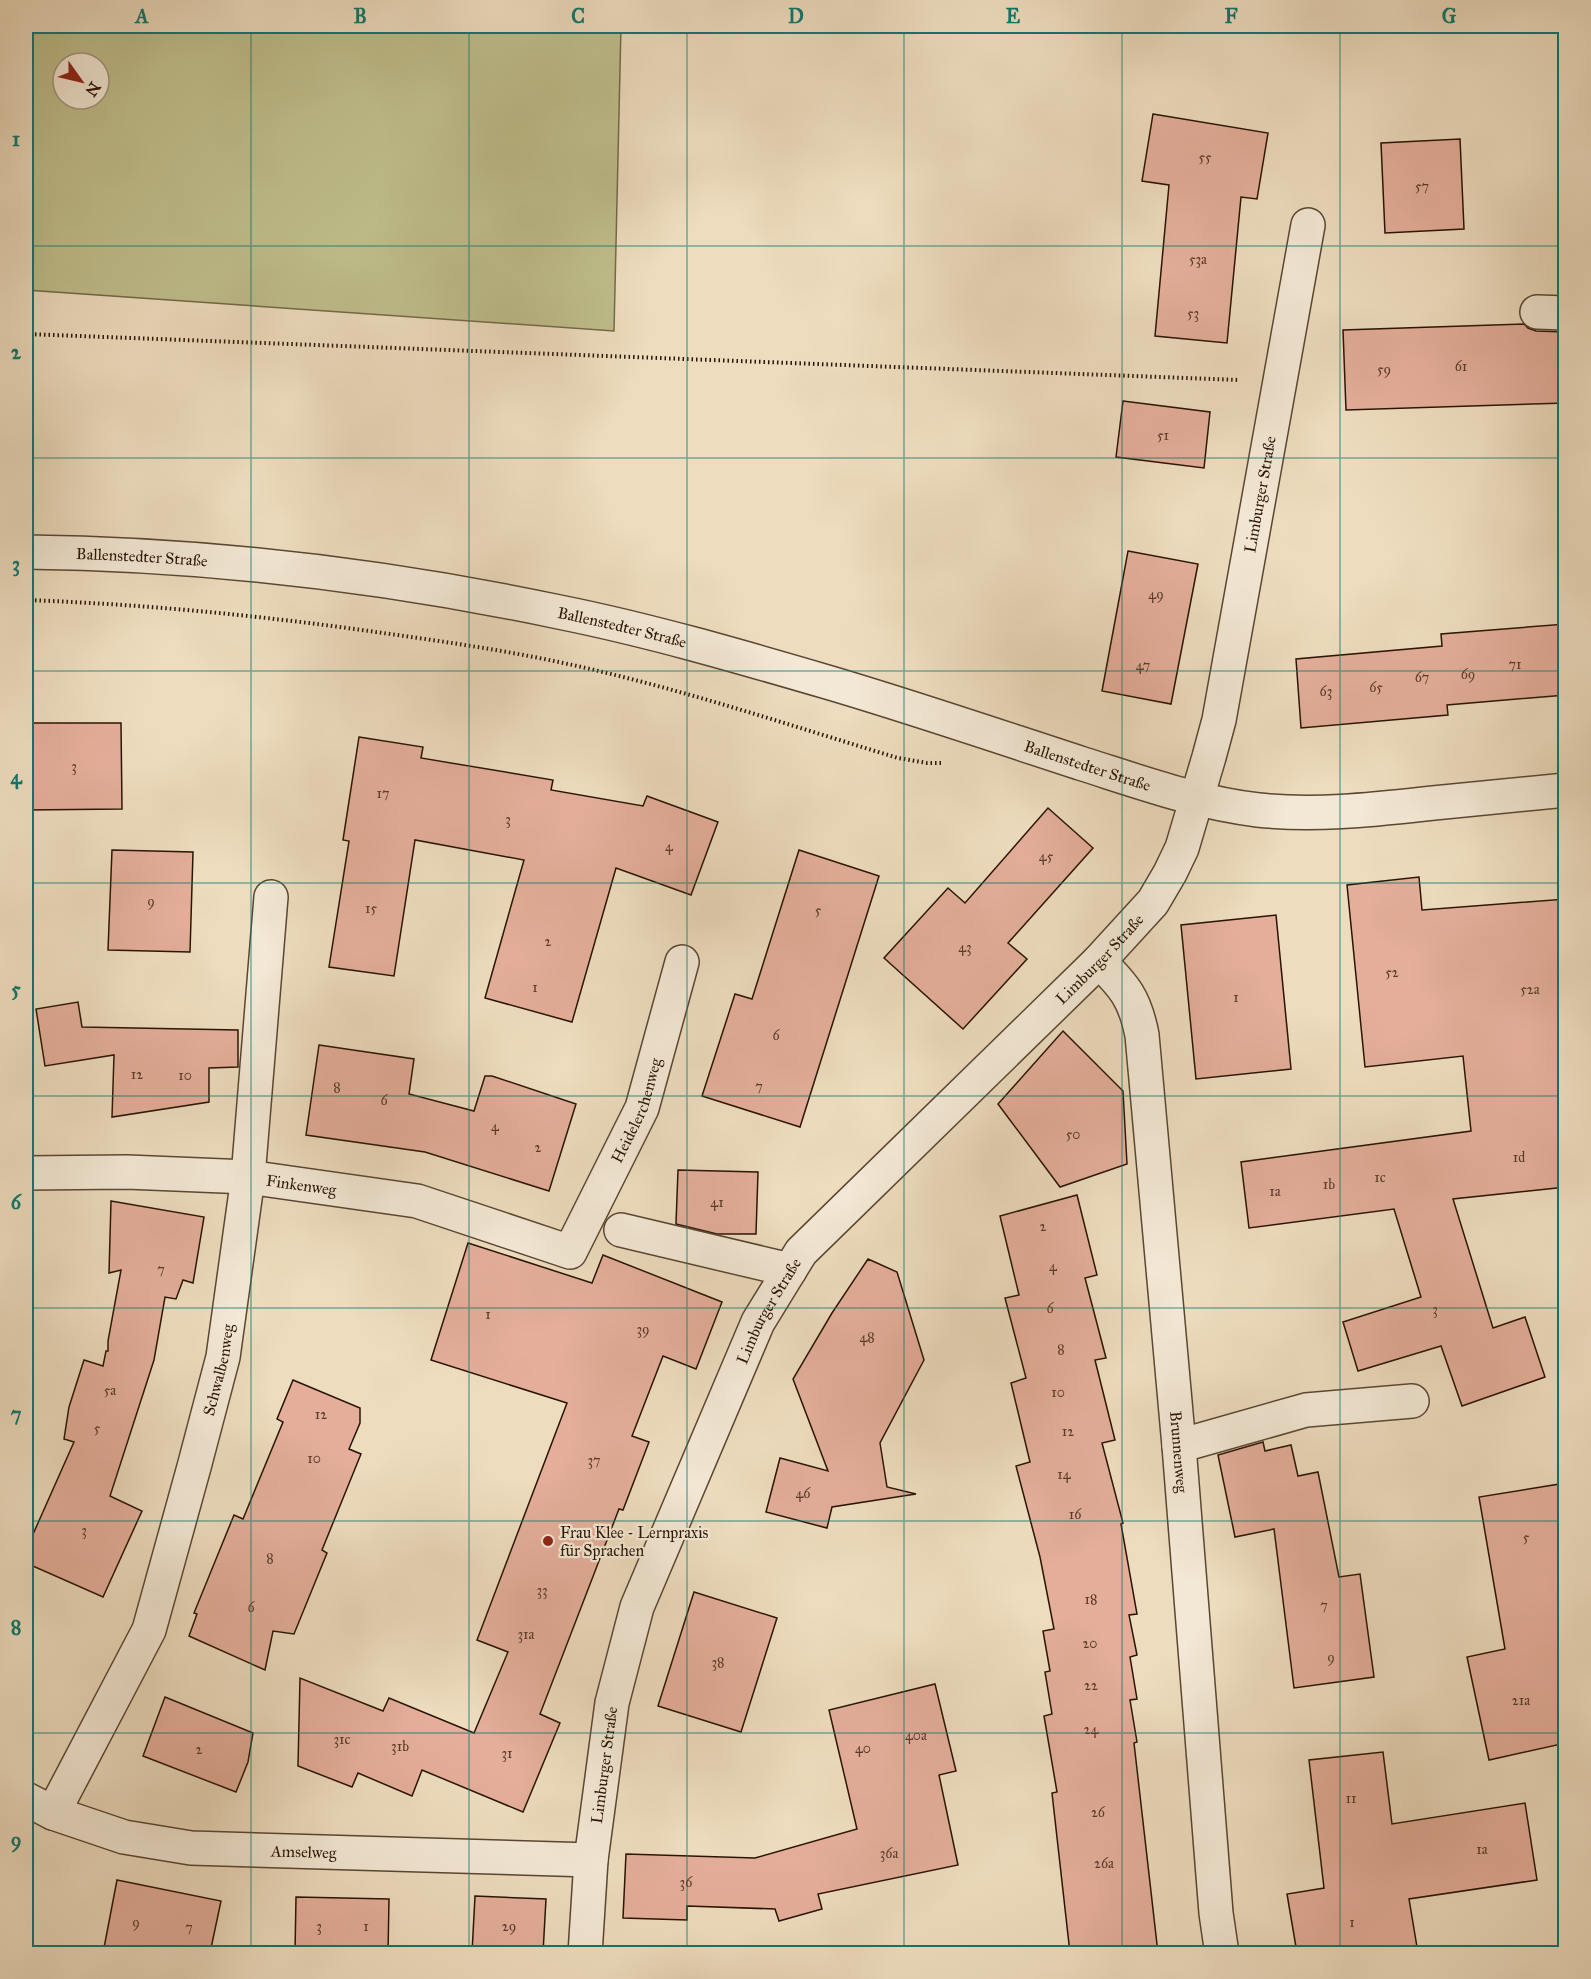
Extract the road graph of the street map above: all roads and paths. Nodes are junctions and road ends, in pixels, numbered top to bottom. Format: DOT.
graph roads {
  1 [pos="1308,225"];
  2 [pos="26,334"];
  3 [pos="1280,381"];
  4 [pos="26,552"];
  5 [pos="26,600"];
  6 [pos="946,762"];
  7 [pos="1566,790"];
  8 [pos="1198,798"];
  9 [pos="271,897"];
  10 [pos="682,962"];
  11 [pos="1099,962"];
  12 [pos="26,1173"];
  13 [pos="248,1177"];
  14 [pos="621,1230"];
  15 [pos="570,1252"];
  16 [pos="790,1270"];
  17 [pos="1412,1401"];
  18 [pos="1179,1446"];
  19 [pos="39,1806"];
  20 [pos="591,1860"];
  21 [pos="585,1953"];
  22 [pos="1222,1953"];
  1 -- 3 [label="street, Limburger Straße"];
  2 -- 3 [label="path"];
  3 -- 8 [label="street, Limburger Straße"];
  4 -- 8 [label="street, Ballenstedter Straße"];
  5 -- 6 [label="path"];
  7 -- 8 [label="street"];
  8 -- 11 [label="street, Limburger Straße"];
  9 -- 13 [label="street, Schwalbenweg"];
  10 -- 15 [label="street, Heidelerchenweg"];
  11 -- 16 [label="street, Limburger Straße"];
  11 -- 18 [label="street, Brunnenweg"];
  12 -- 13 [label="street, Finkenweg"];
  13 -- 15 [label="street, Finkenweg"];
  13 -- 19 [label="street, Schwalbenweg"];
  14 -- 16 [label="street"];
  16 -- 20 [label="street, Limburger Straße"];
  17 -- 18 [label="street"];
  18 -- 22 [label="street, Brunnenweg"];
  19 -- 20 [label="street, Amselweg"];
  20 -- 21 [label="street, Limburger Straße"];
}
